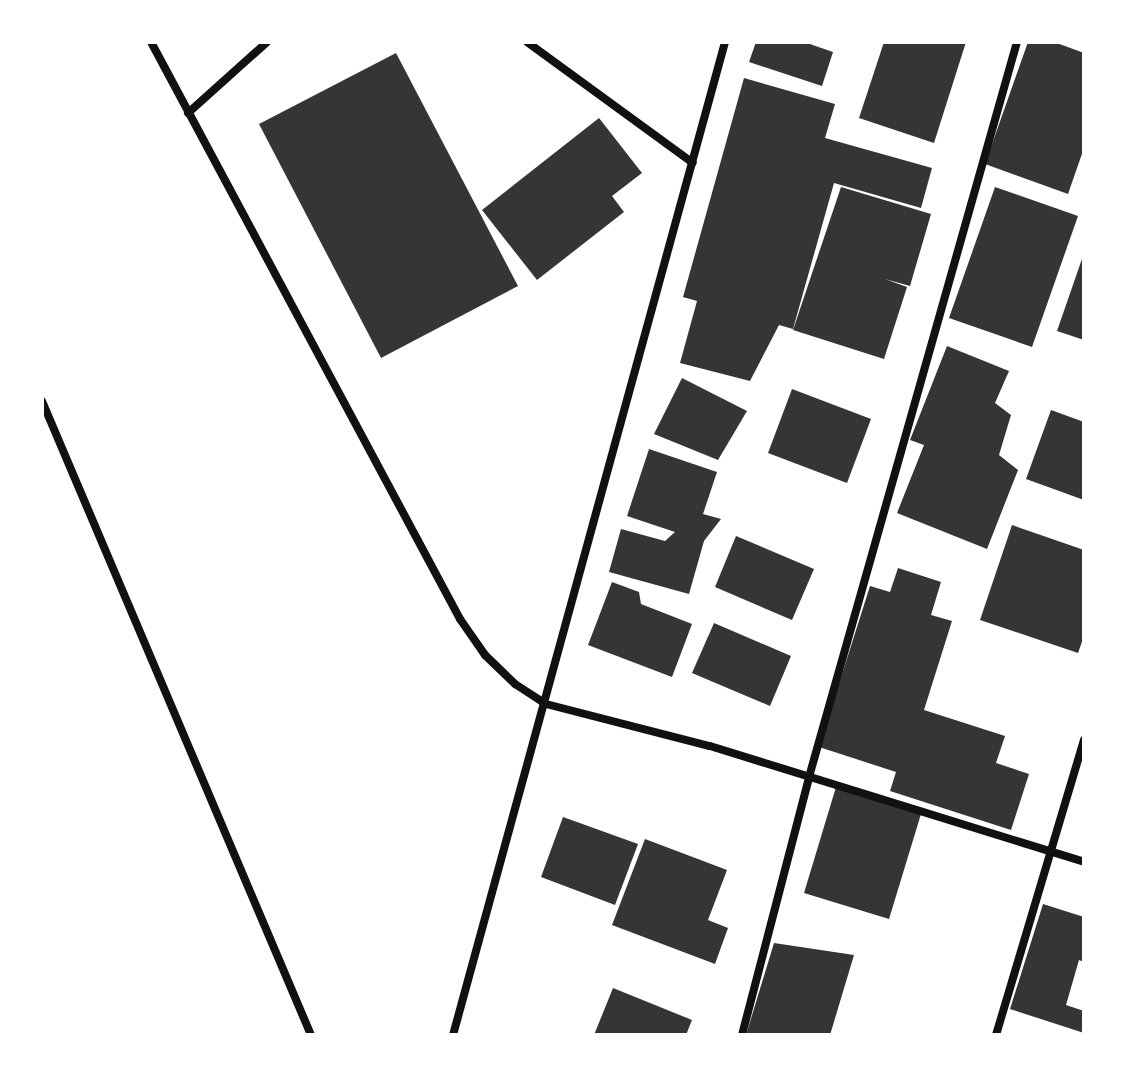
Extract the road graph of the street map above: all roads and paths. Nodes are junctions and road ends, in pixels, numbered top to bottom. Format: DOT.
graph roads {
  1 [pos="151,42"];
  2 [pos="267,42"];
  3 [pos="527,42"];
  4 [pos="725,42"];
  5 [pos="1017,42"];
  6 [pos="188,113"];
  7 [pos="693,163"];
  8 [pos="42,401"];
  9 [pos="546,704"];
  10 [pos="1084,740"];
  11 [pos="809,777"];
  12 [pos="1050,851"];
  13 [pos="1084,862"];
  14 [pos="311,1035"];
  15 [pos="453,1035"];
  16 [pos="742,1035"];
  17 [pos="996,1035"];
  1 -- 6 [label="street"];
  2 -- 6 [label="street"];
  3 -- 7 [label="street"];
  4 -- 7 [label="street"];
  5 -- 11 [label="street"];
  6 -- 9 [label="street"];
  7 -- 9 [label="street"];
  8 -- 14 [label="street"];
  9 -- 11 [label="street"];
  9 -- 15 [label="street"];
  10 -- 12 [label="street"];
  11 -- 12 [label="street"];
  11 -- 16 [label="street"];
  12 -- 13 [label="street"];
  12 -- 17 [label="street"];
}
